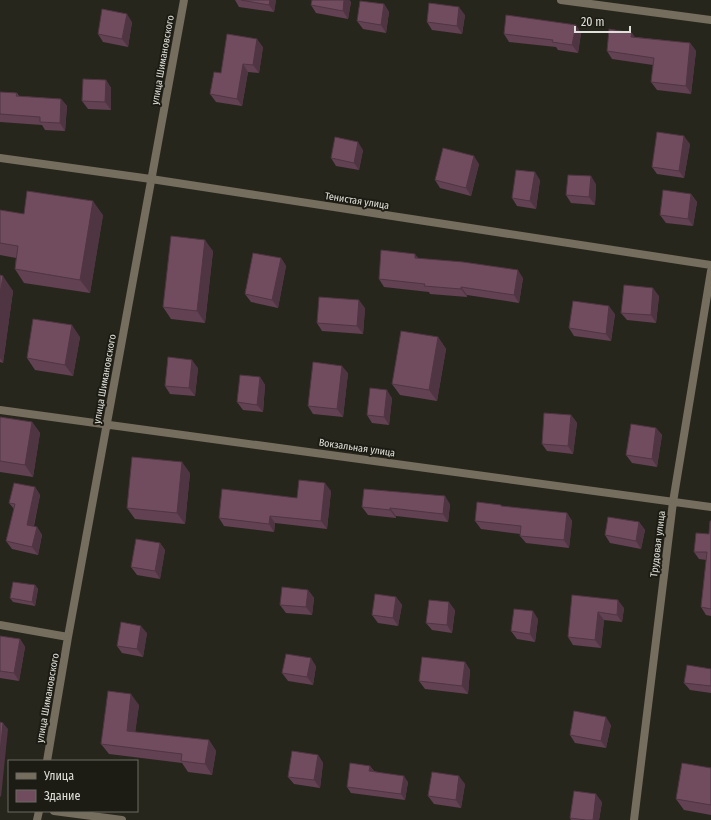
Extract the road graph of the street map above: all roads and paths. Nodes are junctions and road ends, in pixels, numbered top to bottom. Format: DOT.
graph roads {
  1 [pos="184,0"];
  2 [pos="560,0"];
  3 [pos="711,20"];
  4 [pos="0,158"];
  5 [pos="151,179"];
  6 [pos="711,265"];
  7 [pos="711,272"];
  8 [pos="0,410"];
  9 [pos="107,424"];
  10 [pos="673,502"];
  11 [pos="711,507"];
  12 [pos="0,625"];
  13 [pos="68,637"];
  14 [pos="47,760"];
  15 [pos="62,812"];
  16 [pos="122,820"];
  17 [pos="634,820"];
  1 -- 5 [label="street, улица Шимановского"];
  2 -- 3 [label="street"];
  4 -- 5 [label="street, Тенистая улица"];
  5 -- 6 [label="street, Тенистая улица"];
  5 -- 9 [label="street, улица Шимановского"];
  7 -- 10 [label="street, Трудовая улица"];
  8 -- 9 [label="street, Вокзальная улица"];
  9 -- 10 [label="street, Вокзальная улица"];
  9 -- 13 [label="street, улица Шимановского"];
  10 -- 11 [label="street, Вокзальная улица"];
  10 -- 17 [label="street, Трудовая улица"];
  12 -- 13 [label="street"];
  13 -- 14 [label="street, улица Шимановского"];
  15 -- 16 [label="street"];
}
